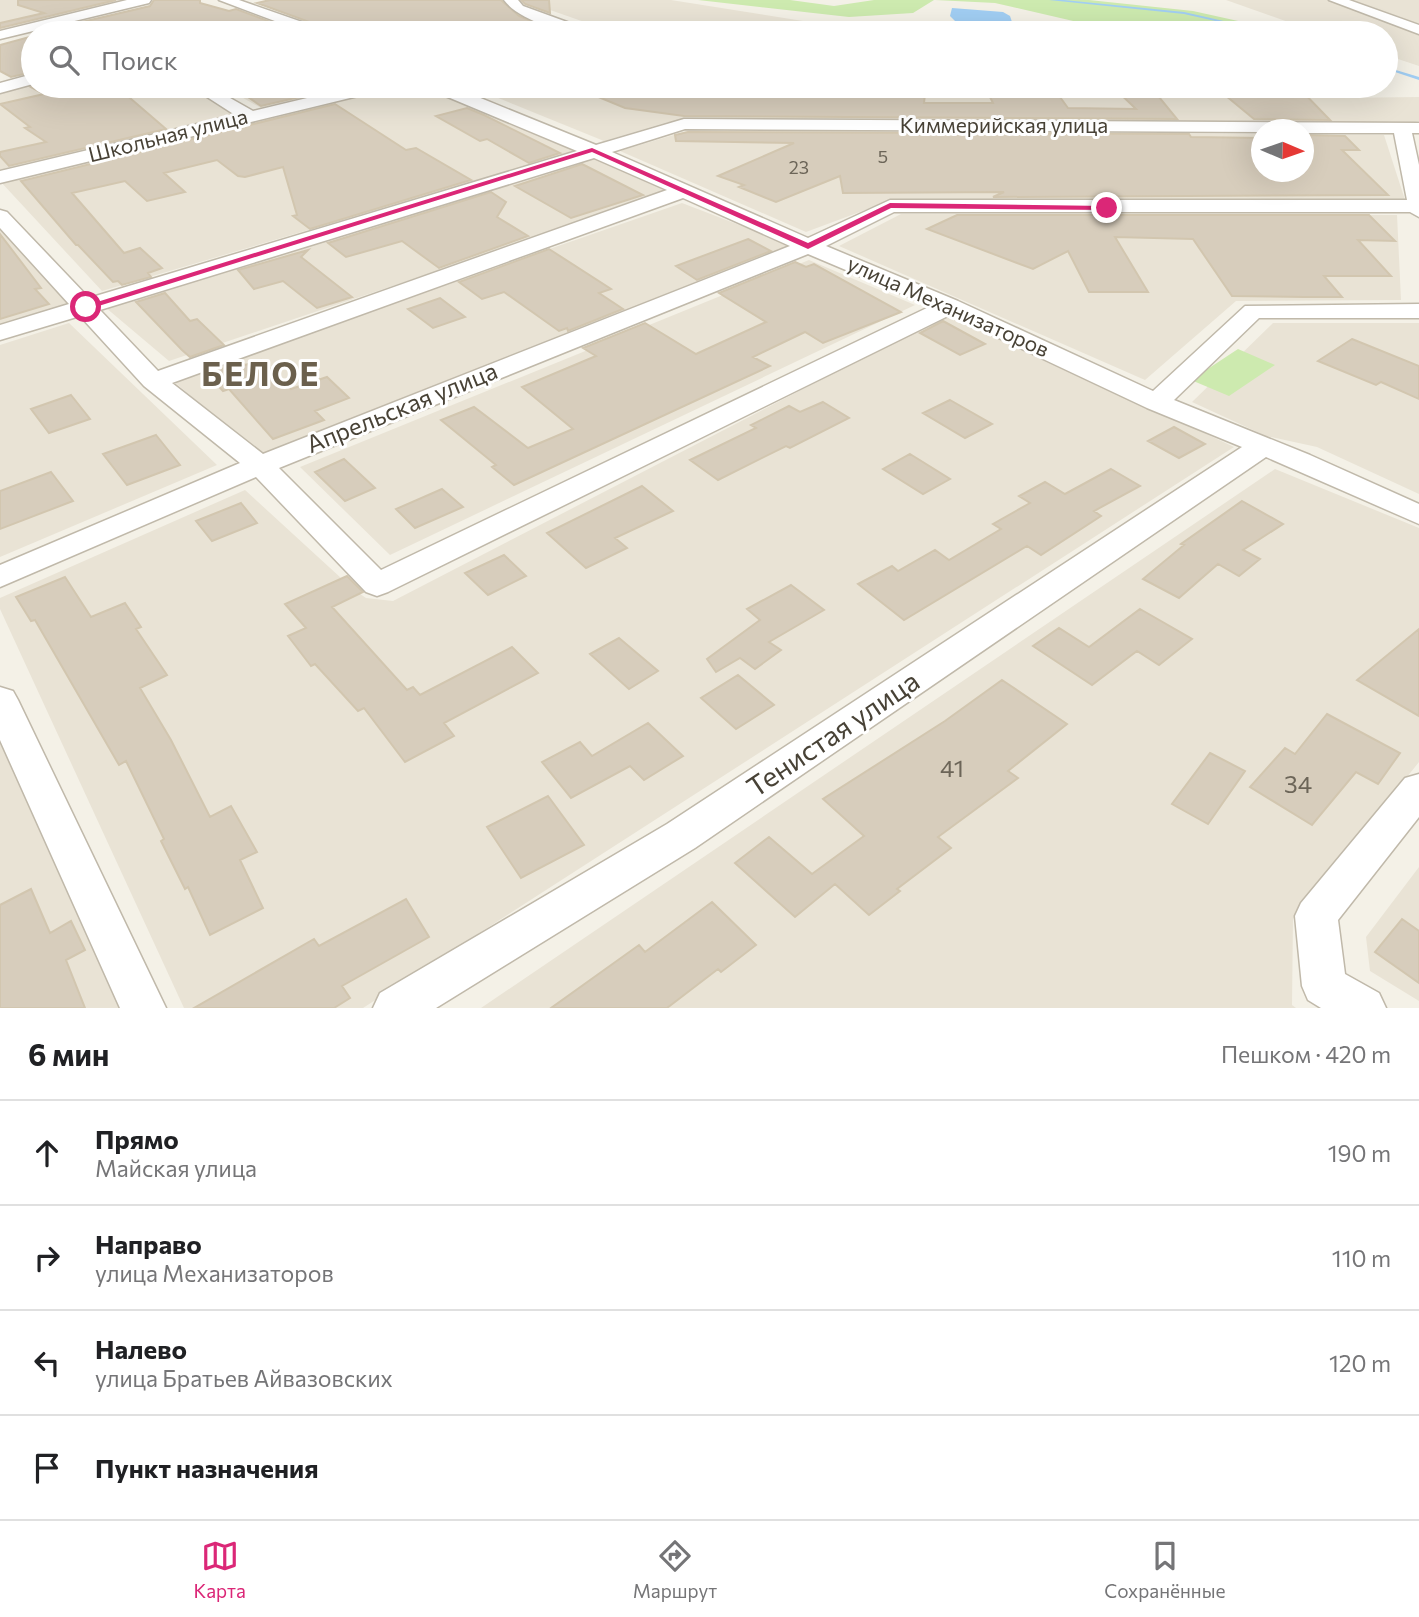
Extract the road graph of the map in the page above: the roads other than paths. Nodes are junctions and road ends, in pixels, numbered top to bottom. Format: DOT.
graph roads {
  1 [pos="144,0"];
  2 [pos="226,0"];
  3 [pos="511,0"];
  4 [pos="1336,0"];
  5 [pos="281,5"];
  6 [pos="263,11"];
  7 [pos="58,21"];
  8 [pos="289,21"];
  9 [pos="550,21"];
  10 [pos="1394,21"];
  11 [pos="1398,22"];
  12 [pos="21,30"];
  13 [pos="1419,30"];
  14 [pos="0,35"];
  15 [pos="21,82"];
  16 [pos="0,88"];
  17 [pos="218,98"];
  18 [pos="325,98"];
  19 [pos="466,98"];
  20 [pos="248,116"];
  21 [pos="1411,128"];
  22 [pos="592,150"];
  23 [pos="0,177"];
  24 [pos="684,191"];
  25 [pos="1419,208"];
  26 [pos="0,216"];
  27 [pos="808,246"];
  28 [pos="950,306"];
  29 [pos="86,307"];
  30 [pos="1419,311"];
  31 [pos="0,333"];
  32 [pos="153,381"];
  33 [pos="1157,402"];
  34 [pos="1263,446"];
  35 [pos="260,465"];
  36 [pos="1419,515"];
  37 [pos="0,577"];
  38 [pos="0,700"];
  39 [pos="1419,789"];
  40 [pos="143,1008"];
  41 [pos="396,1008"];
  42 [pos="1363,1008"];
  1 -- 7 [label="street"];
  2 -- 6 [label="street"];
  3 -- 9 [label="street"];
  4 -- 10 [label="street"];
  5 -- 6 [label="street"];
  6 -- 8 [label="street"];
  11 -- 13 [label="street"];
  12 -- 14 [label="street"];
  15 -- 16 [label="street"];
  17 -- 20 [label="street"];
  18 -- 20 [label="street, Школьная улица"];
  19 -- 22 [label="street, улица Механизаторов"];
  20 -- 23 [label="street, Школьная улица"];
  21 -- 22 [label="street, Киммерийская улица"];
  21 -- 25 [label="street"];
  22 -- 24 [label="street, улица Механизаторов"];
  22 -- 29 [label="street, Киммерийская улица"];
  24 -- 27 [label="street, улица Механизаторов"];
  24 -- 32 [label="street"];
  25 -- 27 [label="street, Апрельская улица"];
  26 -- 29 [label="street"];
  27 -- 28 [label="street, улица Механизаторов"];
  27 -- 35 [label="street, Апрельская улица"];
  28 -- 33 [label="street, улица Механизаторов"];
  28 -- 35 [label="street"];
  29 -- 31 [label="street, Киммерийская улица"];
  29 -- 32 [label="street"];
  30 -- 33 [label="street"];
  32 -- 35 [label="street"];
  33 -- 34 [label="street, улица Механизаторов"];
  34 -- 36 [label="street, улица Механизаторов"];
  34 -- 41 [label="street, Тенистая улица"];
  35 -- 37 [label="street, Апрельская улица"];
  38 -- 40 [label="street"];
  39 -- 42 [label="street"];
}
